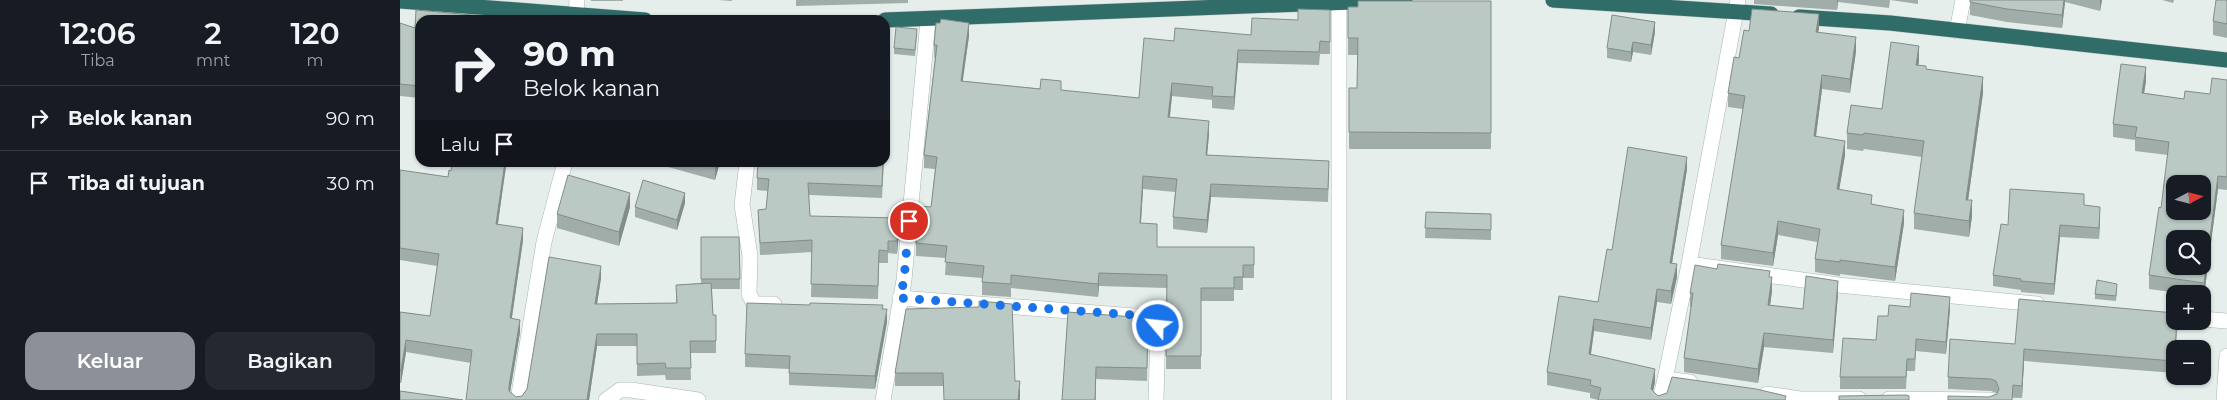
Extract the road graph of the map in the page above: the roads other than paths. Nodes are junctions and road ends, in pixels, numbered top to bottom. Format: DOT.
graph roads {
  1 [pos="401,0"];
  2 [pos="1405,0"];
  3 [pos="1553,0"];
  4 [pos="1963,0"];
  5 [pos="1339,4"];
  6 [pos="1134,5"];
  7 [pos="1737,6"];
  8 [pos="577,8"];
  9 [pos="590,15"];
  10 [pos="890,20"];
  11 [pos="928,20"];
  12 [pos="1957,30"];
  13 [pos="2227,60"];
  14 [pos="564,167"];
  15 [pos="746,167"];
  16 [pos="1689,264"];
  17 [pos="899,303"];
  18 [pos="790,305"];
  19 [pos="2050,305"];
  20 [pos="880,308"];
  21 [pos="2211,320"];
  22 [pos="2227,321"];
  23 [pos="2227,356"];
  24 [pos="1665,378"];
  25 [pos="1703,384"];
  26 [pos="1752,391"];
  27 [pos="1874,399"];
  28 [pos="518,400"];
  29 [pos="606,400"];
  30 [pos="698,400"];
  31 [pos="883,400"];
  32 [pos="1156,400"];
  33 [pos="1339,400"];
  34 [pos="1660,400"];
  35 [pos="1990,400"];
  36 [pos="2224,400"];
  1 -- 8 [label="highway"];
  2 -- 5 [label="highway"];
  3 -- 7 [label="highway"];
  4 -- 12 [label="street"];
  5 -- 6 [label="highway"];
  5 -- 33 [label="street"];
  6 -- 11 [label="highway"];
  7 -- 12 [label="highway"];
  7 -- 16 [label="street"];
  8 -- 9 [label="highway"];
  10 -- 11 [label="highway"];
  11 -- 17 [label="street"];
  12 -- 13 [label="highway"];
  14 -- 28 [label="street"];
  15 -- 18 [label="street"];
  16 -- 19 [label="street"];
  16 -- 24 [label="street"];
  17 -- 20 [label="street"];
  17 -- 31 [label="street"];
  17 -- 32 [label="street"];
  21 -- 22 [label="street"];
  23 -- 36 [label="street"];
  24 -- 25 [label="street"];
  24 -- 34 [label="street"];
  26 -- 27 [label="street"];
  27 -- 35 [label="street"];
  29 -- 30 [label="street"];
}
